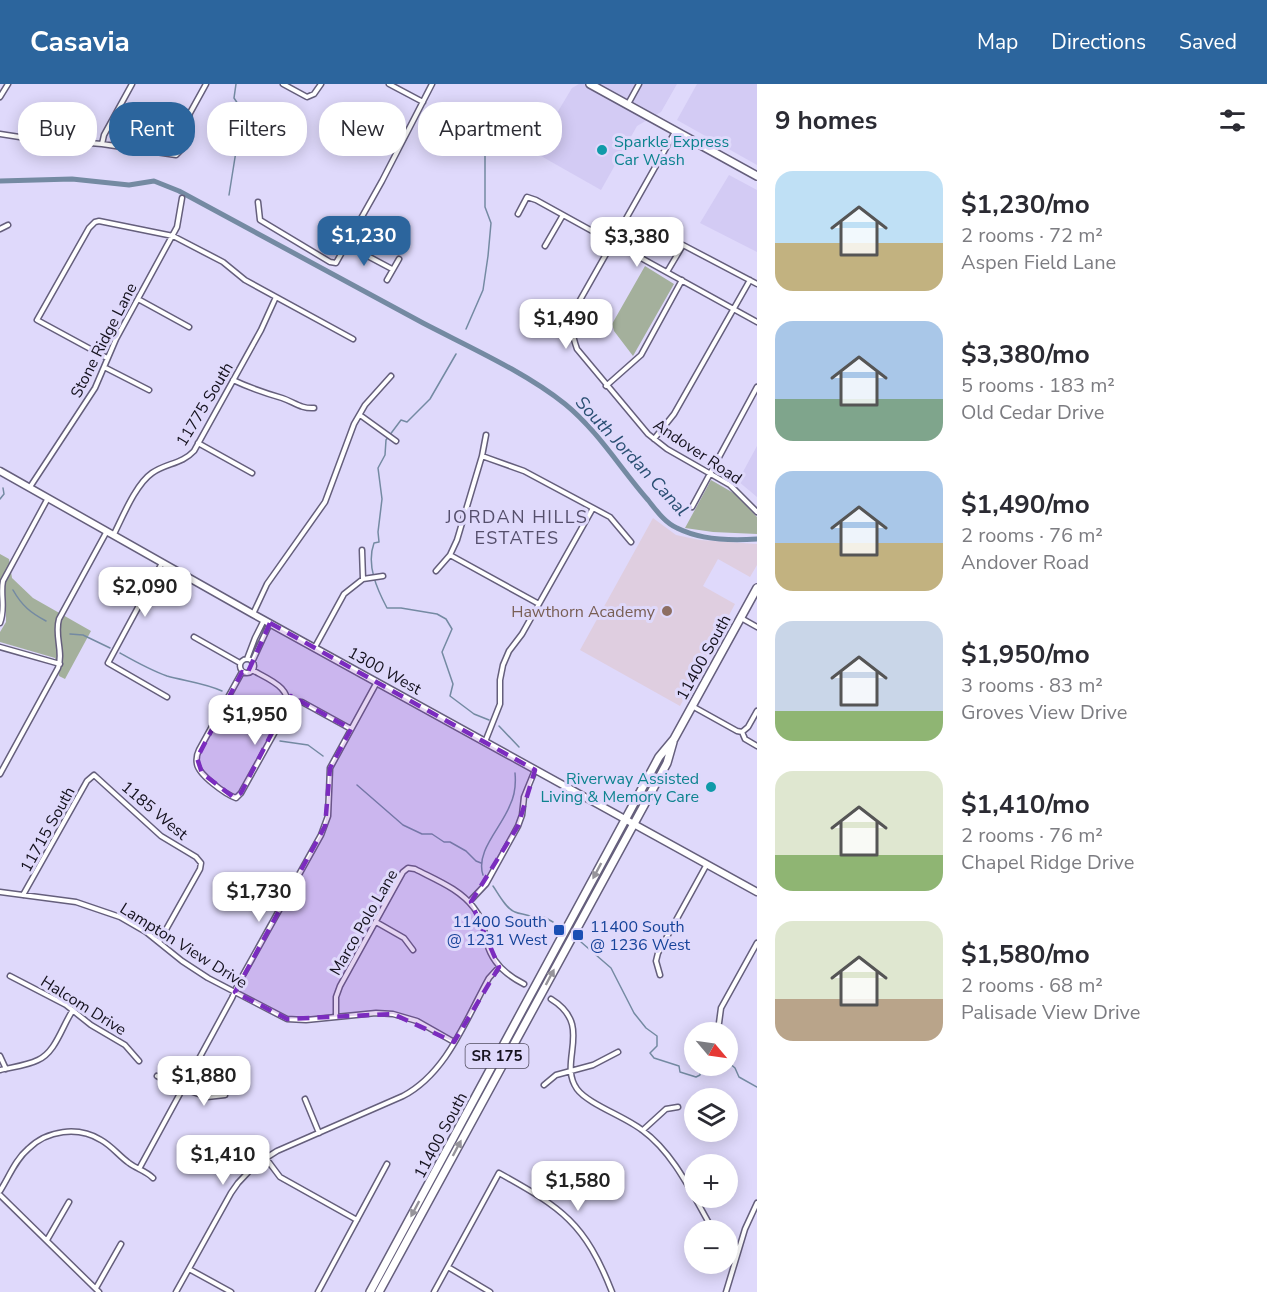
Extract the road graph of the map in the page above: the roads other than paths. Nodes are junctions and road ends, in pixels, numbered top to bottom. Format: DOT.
graph roads {
  1 [pos="8,84"];
  2 [pos="132,84"];
  3 [pos="206,84"];
  4 [pos="283,84"];
  5 [pos="321,84"];
  6 [pos="389,84"];
  7 [pos="432,84"];
  8 [pos="590,84"];
  9 [pos="639,84"];
  10 [pos="0,97"];
  11 [pos="423,102"];
  12 [pos="628,105"];
  13 [pos="418,111"];
  14 [pos="675,131"];
  15 [pos="0,134"];
  16 [pos="102,144"];
  17 [pos="757,176"];
  18 [pos="182,198"];
  19 [pos="258,202"];
  20 [pos="518,214"];
  21 [pos="563,215"];
  22 [pos="8,225"];
  23 [pos="0,229"];
  24 [pos="173,236"];
  25 [pos="613,242"];
  26 [pos="346,245"];
  27 [pos="545,246"];
  28 [pos="399,259"];
  29 [pos="392,269"];
  30 [pos="667,272"];
  31 [pos="387,280"];
  32 [pos="682,280"];
  33 [pos="750,280"];
  34 [pos="757,284"];
  35 [pos="276,297"];
  36 [pos="138,299"];
  37 [pos="734,309"];
  38 [pos="757,322"];
  39 [pos="189,327"];
  40 [pos="353,339"];
  41 [pos="107,358"];
  42 [pos="104,367"];
  43 [pos="391,376"];
  44 [pos="233,380"];
  45 [pos="606,386"];
  46 [pos="757,387"];
  47 [pos="149,390"];
  48 [pos="314,408"];
  49 [pos="360,415"];
  50 [pos="486,435"];
  51 [pos="654,439"];
  52 [pos="396,441"];
  53 [pos="198,443"];
  54 [pos="482,456"];
  55 [pos="0,471"];
  56 [pos="252,473"];
  57 [pos="710,474"];
  58 [pos="30,487"];
  59 [pos="48,497"];
  60 [pos="692,507"];
  61 [pos="593,508"];
  62 [pos="757,512"];
  63 [pos="111,532"];
  64 [pos="631,542"];
  65 [pos="362,550"];
  66 [pos="450,555"];
  67 [pos="163,562"];
  68 [pos="436,571"];
  69 [pos="383,576"];
  70 [pos="363,579"];
  71 [pos="757,588"];
  72 [pos="539,604"];
  73 [pos="253,614"];
  74 [pos="741,618"];
  75 [pos="267,621"];
  76 [pos="0,623"];
  77 [pos="757,627"];
  78 [pos="194,637"];
  79 [pos="0,647"];
  80 [pos="315,647"];
  81 [pos="247,659"];
  82 [pos="252,662"];
  83 [pos="240,663"];
  84 [pos="60,664"];
  85 [pos="252,670"];
  86 [pos="242,672"];
  87 [pos="377,681"];
  88 [pos="167,697"];
  89 [pos="288,702"];
  90 [pos="692,706"];
  91 [pos="757,711"];
  92 [pos="351,729"];
  93 [pos="742,732"];
  94 [pos="674,740"];
  95 [pos="485,742"];
  96 [pos="757,746"];
  97 [pos="535,770"];
  98 [pos="0,774"];
  99 [pos="94,776"];
  100 [pos="625,819"];
  101 [pos="633,824"];
  102 [pos="707,864"];
  103 [pos="0,892"];
  104 [pos="757,892"];
  105 [pos="23,895"];
  106 [pos="470,902"];
  107 [pos="376,922"];
  108 [pos="159,942"];
  109 [pos="757,943"];
  110 [pos="413,950"];
  111 [pos="499,967"];
  112 [pos="660,975"];
  113 [pos="10,976"];
  114 [pos="524,984"];
  115 [pos="235,992"];
  116 [pos="551,999"];
  117 [pos="73,1010"];
  118 [pos="336,1017"];
  119 [pos="719,1022"];
  120 [pos="454,1042"];
  121 [pos="618,1052"];
  122 [pos="0,1056"];
  123 [pos="139,1060"];
  124 [pos="6,1069"];
  125 [pos="0,1070"];
  126 [pos="572,1070"];
  127 [pos="157,1076"];
  128 [pos="543,1085"];
  129 [pos="182,1088"];
  130 [pos="225,1095"];
  131 [pos="305,1099"];
  132 [pos="678,1107"];
  133 [pos="643,1130"];
  134 [pos="319,1133"];
  135 [pos="265,1157"];
  136 [pos="387,1164"];
  137 [pos="139,1169"];
  138 [pos="153,1178"];
  139 [pos="0,1193"];
  140 [pos="69,1203"];
  141 [pos="757,1204"];
  142 [pos="357,1220"];
  143 [pos="707,1220"];
  144 [pos="46,1240"];
  145 [pos="121,1244"];
  146 [pos="739,1249"];
  147 [pos="448,1267"];
  148 [pos="189,1269"];
  149 [pos="98,1290"];
  150 [pos="176,1292"];
  151 [pos="231,1292"];
  152 [pos="318,1292"];
  153 [pos="370,1292"];
  154 [pos="379,1292"];
  155 [pos="434,1292"];
  156 [pos="489,1292"];
  157 [pos="612,1292"];
  158 [pos="726,1292"];
  1 -- 10 [label="street"];
  2 -- 16 [label="street"];
  3 -- 16 [label="street"];
  4 -- 5 [label="street"];
  6 -- 11 [label="street"];
  7 -- 11 [label="street"];
  8 -- 12 [label="main road"];
  9 -- 12 [label="street"];
  12 -- 14 [label="main road"];
  13 -- 26 [label="street"];
  14 -- 17 [label="main road"];
  14 -- 25 [label="street, Andover Road"];
  15 -- 16 [label="street"];
  18 -- 24 [label="street, Stone Ridge Lane"];
  19 -- 26 [label="street"];
  20 -- 21 [label="street"];
  21 -- 25 [label="street"];
  21 -- 27 [label="street"];
  22 -- 23 [label="street"];
  24 -- 35 [label="street"];
  24 -- 36 [label="street, Stone Ridge Lane"];
  24 -- 41 [label="street"];
  25 -- 30 [label="street"];
  25 -- 45 [label="street, Andover Road"];
  26 -- 29 [label="street"];
  28 -- 29 [label="street"];
  29 -- 31 [label="street"];
  30 -- 32 [label="street"];
  30 -- 33 [label="street"];
  32 -- 37 [label="street"];
  32 -- 45 [label="street"];
  33 -- 34 [label="street"];
  33 -- 37 [label="street"];
  35 -- 40 [label="street"];
  35 -- 44 [label="street, 11775 South"];
  36 -- 39 [label="street"];
  36 -- 41 [label="street, Stone Ridge Lane"];
  37 -- 38 [label="street"];
  37 -- 51 [label="street"];
  41 -- 42 [label="street, Stone Ridge Lane"];
  42 -- 47 [label="street"];
  42 -- 58 [label="street, Stone Ridge Lane"];
  43 -- 49 [label="street"];
  44 -- 48 [label="street"];
  44 -- 53 [label="street, 11775 South"];
  45 -- 51 [label="street, Andover Road"];
  46 -- 57 [label="street"];
  49 -- 52 [label="street"];
  49 -- 73 [label="street"];
  50 -- 54 [label="street"];
  51 -- 57 [label="street, Andover Road"];
  53 -- 56 [label="street"];
  53 -- 63 [label="street, 11775 South"];
  54 -- 61 [label="street"];
  54 -- 66 [label="street"];
  55 -- 58 [label="street, 1300 West"];
  57 -- 60 [label="street"];
  57 -- 62 [label="street, Andover Road"];
  58 -- 59 [label="street, 1300 West"];
  59 -- 63 [label="street, 1300 West"];
  59 -- 76 [label="street"];
  61 -- 64 [label="street"];
  61 -- 72 [label="street"];
  63 -- 67 [label="street, 1300 West"];
  63 -- 84 [label="street, 11775 South"];
  65 -- 70 [label="street"];
  66 -- 68 [label="street"];
  66 -- 72 [label="street"];
  67 -- 73 [label="street, 1300 West"];
  67 -- 88 [label="street"];
  69 -- 70 [label="street"];
  70 -- 80 [label="street"];
  71 -- 74 [label="main road, 11400 South / SR 175"];
  72 -- 95 [label="street"];
  73 -- 75 [label="street, 1300 West"];
  74 -- 77 [label="street"];
  74 -- 90 [label="main road, 11400 South / SR 175"];
  75 -- 80 [label="street, 1300 West"];
  75 -- 81 [label="street"];
  75 -- 82 [label="street"];
  78 -- 83 [label="street"];
  79 -- 84 [label="street"];
  80 -- 87 [label="street, 1300 West"];
  81 -- 82 [label="street"];
  81 -- 83 [label="street"];
  82 -- 85 [label="street"];
  83 -- 86 [label="street"];
  84 -- 98 [label="street"];
  85 -- 86 [label="street"];
  85 -- 89 [label="street"];
  86 -- 89 [label="street"];
  87 -- 92 [label="street"];
  87 -- 95 [label="street, 1300 West"];
  89 -- 92 [label="street"];
  90 -- 93 [label="street"];
  90 -- 94 [label="main road, 11400 South / SR 175"];
  91 -- 93 [label="street"];
  92 -- 115 [label="street"];
  93 -- 96 [label="street"];
  94 -- 100 [label="main road, 11400 South / SR 175"];
  94 -- 101 [label="main road, 11400 South / SR 175"];
  95 -- 97 [label="street, 1300 West"];
  97 -- 100 [label="street, 1300 West"];
  97 -- 106 [label="street"];
  99 -- 105 [label="street, 11715 South"];
  99 -- 108 [label="street, 1185 West"];
  100 -- 101 [label="street, 1300 West"];
  100 -- 153 [label="main road, 11400 South / SR 175, one-way"];
  101 -- 102 [label="street, 1300 West"];
  154 -- 101 [label="main road, 11400 South / SR 175, one-way"];
  102 -- 104 [label="street, 1300 West"];
  102 -- 112 [label="street"];
  103 -- 105 [label="street, Lampton View Drive"];
  105 -- 108 [label="street, Lampton View Drive"];
  106 -- 107 [label="street, Marco Polo Lane"];
  106 -- 111 [label="street, Marco Polo Lane"];
  107 -- 110 [label="street"];
  107 -- 118 [label="street, Marco Polo Lane"];
  108 -- 115 [label="street, Lampton View Drive"];
  109 -- 119 [label="street"];
  111 -- 114 [label="street"];
  111 -- 120 [label="street"];
  113 -- 117 [label="street, Halcom Drive"];
  115 -- 118 [label="street, Lampton View Drive"];
  115 -- 129 [label="street"];
  116 -- 126 [label="street"];
  117 -- 123 [label="street, Halcom Drive"];
  117 -- 124 [label="street"];
  118 -- 120 [label="street, Lampton View Drive"];
  120 -- 134 [label="street"];
  121 -- 126 [label="street"];
  122 -- 124 [label="street"];
  124 -- 125 [label="street"];
  126 -- 128 [label="street"];
  126 -- 133 [label="street"];
  127 -- 129 [label="street"];
  129 -- 130 [label="street"];
  129 -- 137 [label="street"];
  131 -- 134 [label="street"];
  132 -- 133 [label="street"];
  133 -- 143 [label="street"];
  134 -- 135 [label="street"];
  135 -- 142 [label="street"];
  135 -- 148 [label="street"];
  136 -- 142 [label="street"];
  137 -- 138 [label="street"];
  137 -- 139 [label="street"];
  139 -- 144 [label="street"];
  140 -- 144 [label="street"];
  141 -- 146 [label="street"];
  142 -- 152 [label="street"];
  144 -- 149 [label="street"];
  145 -- 149 [label="street"];
  146 -- 158 [label="street"];
  147 -- 155 [label="street"];
  147 -- 156 [label="street"];
  147 -- 157 [label="street"];
  148 -- 150 [label="street"];
  148 -- 151 [label="street"];
}
